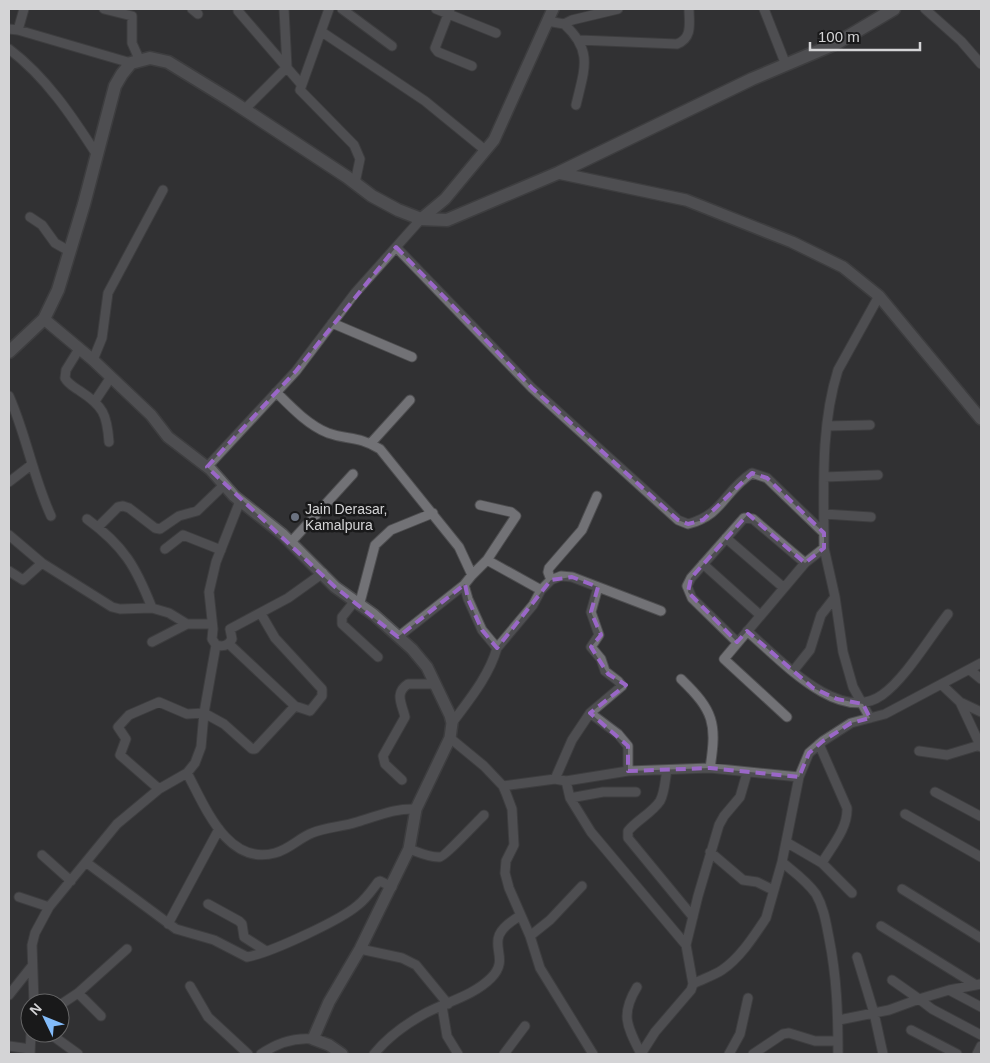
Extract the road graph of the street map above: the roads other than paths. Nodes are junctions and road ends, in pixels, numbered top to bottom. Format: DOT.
graph roads {
  1 [pos="24,9"];
  2 [pos="104,9"];
  3 [pos="284,9"];
  4 [pos="329,9"];
  5 [pos="342,9"];
  6 [pos="436,9"];
  7 [pos="618,9"];
  8 [pos="689,9"];
  9 [pos="764,9"];
  10 [pos="894,9"];
  11 [pos="925,9"];
  12 [pos="238,10"];
  13 [pos="449,11"];
  14 [pos="133,12"];
  15 [pos="549,13"];
  16 [pos="564,24"];
  17 [pos="13,29"];
  18 [pos="322,32"];
  19 [pos="496,33"];
  20 [pos="580,40"];
  21 [pos="961,41"];
  22 [pos="392,46"];
  23 [pos="9,49"];
  24 [pos="981,52"];
  25 [pos="136,62"];
  26 [pos="981,64"];
  27 [pos="786,65"];
  28 [pos="472,66"];
  29 [pos="287,67"];
  30 [pos="301,84"];
  31 [pos="576,105"];
  32 [pos="244,110"];
  33 [pos="485,150"];
  34 [pos="97,155"];
  35 [pos="558,173"];
  36 [pos="355,183"];
  37 [pos="163,190"];
  38 [pos="30,217"];
  39 [pos="421,219"];
  40 [pos="396,247"];
  41 [pos="69,251"];
  42 [pos="879,296"];
  43 [pos="44,319"];
  44 [pos="332,323"];
  45 [pos="79,349"];
  46 [pos="9,352"];
  47 [pos="412,357"];
  48 [pos="94,360"];
  49 [pos="111,377"];
  50 [pos="276,392"];
  51 [pos="9,396"];
  52 [pos="410,400"];
  53 [pos="95,401"];
  54 [pos="981,420"];
  55 [pos="870,425"];
  56 [pos="827,426"];
  57 [pos="109,442"];
  58 [pos="371,443"];
  59 [pos="31,465"];
  60 [pos="207,467"];
  61 [pos="354,474"];
  62 [pos="878,476"];
  63 [pos="824,477"];
  64 [pos="9,482"];
  65 [pos="224,485"];
  66 [pos="597,496"];
  67 [pos="240,501"];
  68 [pos="480,505"];
  69 [pos="434,513"];
  70 [pos="824,514"];
  71 [pos="51,516"];
  72 [pos="871,517"];
  73 [pos="87,519"];
  74 [pos="98,527"];
  75 [pos="824,533"];
  76 [pos="9,535"];
  77 [pos="726,538"];
  78 [pos="291,542"];
  79 [pos="824,548"];
  80 [pos="165,549"];
  81 [pos="221,550"];
  82 [pos="487,560"];
  83 [pos="42,563"];
  84 [pos="805,563"];
  85 [pos="703,564"];
  86 [pos="9,571"];
  87 [pos="322,573"];
  88 [pos="472,574"];
  89 [pos="552,580"];
  90 [pos="464,585"];
  91 [pos="598,587"];
  92 [pos="784,588"];
  93 [pos="541,590"];
  94 [pos="836,597"];
  95 [pos="356,604"];
  96 [pos="152,608"];
  97 [pos="661,611"];
  98 [pos="261,614"];
  99 [pos="948,614"];
  100 [pos="760,615"];
  101 [pos="187,624"];
  102 [pos="212,626"];
  103 [pos="230,629"];
  104 [pos="747,631"];
  105 [pos="398,637"];
  106 [pos="152,642"];
  107 [pos="737,642"];
  108 [pos="229,644"];
  109 [pos="216,645"];
  110 [pos="496,648"];
  111 [pos="378,657"];
  112 [pos="981,663"];
  113 [pos="794,670"];
  114 [pos="970,670"];
  115 [pos="681,678"];
  116 [pos="981,679"];
  117 [pos="434,684"];
  118 [pos="942,685"];
  119 [pos="960,702"];
  120 [pos="863,704"];
  121 [pos="296,706"];
  122 [pos="981,712"];
  123 [pos="204,713"];
  124 [pos="590,714"];
  125 [pos="787,717"];
  126 [pos="870,718"];
  127 [pos="452,723"];
  128 [pos="450,738"];
  129 [pos="819,744"];
  130 [pos="981,746"];
  131 [pos="920,750"];
  132 [pos="710,768"];
  133 [pos="667,770"];
  134 [pos="628,771"];
  135 [pos="187,773"];
  136 [pos="747,773"];
  137 [pos="799,776"];
  138 [pos="555,779"];
  139 [pos="402,780"];
  140 [pos="566,781"];
  141 [pos="503,786"];
  142 [pos="159,789"];
  143 [pos="636,792"];
  144 [pos="935,792"];
  145 [pos="570,798"];
  146 [pos="416,809"];
  147 [pos="905,814"];
  148 [pos="484,815"];
  149 [pos="981,815"];
  150 [pos="219,829"];
  151 [pos="786,842"];
  152 [pos="409,850"];
  153 [pos="710,852"];
  154 [pos="42,855"];
  155 [pos="981,857"];
  156 [pos="782,862"];
  157 [pos="87,863"];
  158 [pos="822,863"];
  159 [pos="71,881"];
  160 [pos="582,886"];
  161 [pos="392,887"];
  162 [pos="902,889"];
  163 [pos="773,890"];
  164 [pos="852,894"];
  165 [pos="19,897"];
  166 [pos="208,904"];
  167 [pos="49,907"];
  168 [pos="520,916"];
  169 [pos="693,917"];
  170 [pos="168,924"];
  171 [pos="881,926"];
  172 [pos="530,936"];
  173 [pos="981,938"];
  174 [pos="686,945"];
  175 [pos="127,949"];
  176 [pos="360,949"];
  177 [pos="266,951"];
  178 [pos="857,957"];
  179 [pos="32,966"];
  180 [pos="892,980"];
  181 [pos="693,984"];
  182 [pos="979,984"];
  183 [pos="190,986"];
  184 [pos="637,987"];
  185 [pos="10,989"];
  186 [pos="949,990"];
  187 [pos="33,993"];
  188 [pos="78,993"];
  189 [pos="70,998"];
  190 [pos="748,998"];
  191 [pos="919,999"];
  192 [pos="445,1005"];
  193 [pos="981,1007"];
  194 [pos="874,1013"];
  195 [pos="102,1016"];
  196 [pos="839,1020"];
  197 [pos="525,1026"];
  198 [pos="910,1030"];
  199 [pos="981,1035"];
  200 [pos="313,1039"];
  201 [pos="838,1041"];
  202 [pos="62,1043"];
  203 [pos="9,1046"];
  204 [pos="981,1046"];
  205 [pos="327,1049"];
  206 [pos="30,1052"];
  207 [pos="78,1054"];
  208 [pos="248,1054"];
  209 [pos="261,1054"];
  210 [pos="342,1054"];
  211 [pos="374,1054"];
  212 [pos="458,1054"];
  213 [pos="504,1054"];
  214 [pos="593,1054"];
  215 [pos="641,1054"];
  216 [pos="729,1054"];
  217 [pos="753,1054"];
  218 [pos="838,1054"];
  219 [pos="883,1054"];
  220 [pos="957,1054"];
  221 [pos="977,1054"];
  1 -- 17 [label="street"];
  2 -- 14 [label="street"];
  3 -- 29 [label="street"];
  4 -- 18 [label="street"];
  5 -- 22 [label="street"];
  6 -- 13 [label="street"];
  7 -- 16 [label="street"];
  8 -- 20 [label="street"];
  9 -- 27 [label="street"];
  10 -- 27 [label="main road"];
  11 -- 21 [label="street"];
  12 -- 29 [label="street"];
  13 -- 19 [label="street"];
  13 -- 28 [label="street"];
  14 -- 25 [label="street"];
  15 -- 16 [label="street"];
  15 -- 33 [label="street"];
  16 -- 20 [label="street"];
  17 -- 25 [label="street"];
  18 -- 30 [label="street"];
  18 -- 33 [label="street"];
  20 -- 31 [label="street"];
  21 -- 24 [label="street"];
  21 -- 26 [label="street"];
  23 -- 34 [label="street"];
  25 -- 32 [label="main road"];
  25 -- 34 [label="main road"];
  27 -- 35 [label="main road"];
  29 -- 30 [label="street"];
  29 -- 32 [label="street"];
  30 -- 36 [label="street"];
  32 -- 36 [label="main road"];
  33 -- 39 [label="street"];
  34 -- 41 [label="main road"];
  35 -- 39 [label="main road"];
  35 -- 42 [label="street"];
  36 -- 39 [label="main road"];
  37 -- 48 [label="street"];
  38 -- 41 [label="street"];
  39 -- 40 [label="street"];
  40 -- 44 [label="street"];
  40 -- 75 [label="street"];
  41 -- 43 [label="main road"];
  42 -- 54 [label="street"];
  42 -- 56 [label="street"];
  43 -- 45 [label="street"];
  43 -- 46 [label="main road"];
  44 -- 47 [label="street"];
  44 -- 50 [label="street"];
  45 -- 48 [label="street"];
  45 -- 53 [label="street"];
  48 -- 49 [label="street"];
  49 -- 53 [label="street"];
  49 -- 60 [label="street"];
  50 -- 58 [label="street"];
  50 -- 60 [label="street"];
  51 -- 59 [label="street"];
  52 -- 58 [label="street"];
  53 -- 57 [label="street"];
  55 -- 56 [label="street"];
  56 -- 63 [label="street"];
  58 -- 69 [label="street"];
  59 -- 64 [label="street"];
  59 -- 71 [label="street"];
  60 -- 65 [label="street"];
  61 -- 78 [label="street"];
  62 -- 63 [label="street"];
  63 -- 70 [label="street"];
  65 -- 67 [label="street"];
  65 -- 74 [label="street"];
  66 -- 89 [label="street"];
  67 -- 78 [label="street"];
  67 -- 81 [label="street"];
  68 -- 82 [label="street"];
  69 -- 88 [label="street"];
  69 -- 95 [label="street"];
  70 -- 72 [label="street"];
  70 -- 75 [label="street"];
  73 -- 74 [label="street"];
  74 -- 96 [label="street"];
  75 -- 79 [label="street"];
  76 -- 83 [label="street"];
  77 -- 84 [label="street"];
  77 -- 85 [label="street"];
  77 -- 92 [label="street"];
  78 -- 87 [label="street"];
  79 -- 84 [label="street"];
  79 -- 94 [label="street"];
  80 -- 81 [label="street"];
  81 -- 102 [label="street"];
  82 -- 88 [label="street"];
  82 -- 93 [label="street"];
  83 -- 86 [label="street"];
  83 -- 96 [label="street"];
  84 -- 92 [label="street"];
  85 -- 100 [label="street"];
  85 -- 107 [label="street"];
  87 -- 95 [label="street"];
  87 -- 98 [label="street"];
  88 -- 90 [label="street"];
  89 -- 91 [label="street"];
  89 -- 93 [label="street"];
  90 -- 105 [label="street"];
  90 -- 110 [label="street"];
  91 -- 97 [label="street"];
  91 -- 124 [label="street"];
  92 -- 100 [label="street"];
  93 -- 110 [label="street"];
  94 -- 113 [label="street"];
  94 -- 120 [label="street"];
  95 -- 105 [label="street"];
  95 -- 111 [label="street"];
  96 -- 101 [label="street"];
  98 -- 103 [label="street"];
  98 -- 121 [label="street"];
  99 -- 120 [label="street"];
  100 -- 104 [label="street"];
  101 -- 102 [label="street"];
  101 -- 106 [label="street"];
  102 -- 103 [label="street"];
  102 -- 109 [label="street"];
  103 -- 108 [label="street"];
  104 -- 107 [label="street"];
  104 -- 113 [label="street"];
  105 -- 117 [label="street"];
  107 -- 125 [label="street"];
  108 -- 109 [label="street"];
  108 -- 121 [label="street"];
  109 -- 123 [label="street"];
  110 -- 127 [label="street"];
  112 -- 114 [label="street"];
  113 -- 120 [label="street"];
  114 -- 116 [label="street"];
  114 -- 118 [label="street"];
  115 -- 132 [label="street"];
  117 -- 127 [label="street"];
  117 -- 139 [label="street"];
  118 -- 119 [label="street"];
  118 -- 126 [label="street"];
  119 -- 122 [label="street"];
  119 -- 130 [label="street"];
  120 -- 126 [label="street"];
  121 -- 123 [label="street"];
  123 -- 135 [label="street"];
  123 -- 142 [label="street"];
  124 -- 134 [label="street"];
  124 -- 138 [label="street"];
  126 -- 129 [label="street"];
  127 -- 128 [label="street"];
  128 -- 141 [label="street"];
  128 -- 146 [label="street"];
  129 -- 137 [label="street"];
  129 -- 158 [label="street"];
  130 -- 131 [label="street"];
  132 -- 133 [label="street"];
  132 -- 136 [label="street"];
  133 -- 134 [label="street"];
  133 -- 169 [label="street"];
  134 -- 140 [label="street"];
  135 -- 142 [label="street"];
  135 -- 150 [label="street"];
  136 -- 137 [label="street"];
  136 -- 153 [label="street"];
  137 -- 151 [label="street"];
  138 -- 140 [label="street"];
  138 -- 141 [label="street"];
  140 -- 145 [label="street"];
  141 -- 168 [label="street"];
  142 -- 157 [label="street"];
  143 -- 145 [label="street"];
  144 -- 149 [label="street"];
  145 -- 174 [label="street"];
  146 -- 150 [label="street"];
  146 -- 152 [label="street"];
  147 -- 155 [label="street"];
  148 -- 152 [label="street"];
  150 -- 170 [label="street"];
  151 -- 156 [label="street"];
  151 -- 158 [label="street"];
  152 -- 161 [label="street"];
  153 -- 163 [label="street"];
  153 -- 169 [label="street"];
  154 -- 159 [label="street"];
  156 -- 163 [label="street"];
  156 -- 196 [label="street"];
  157 -- 159 [label="street"];
  157 -- 170 [label="street"];
  158 -- 164 [label="street"];
  159 -- 167 [label="street"];
  160 -- 172 [label="street"];
  161 -- 176 [label="street"];
  161 -- 177 [label="street"];
  162 -- 173 [label="street"];
  163 -- 181 [label="street"];
  165 -- 167 [label="street"];
  166 -- 177 [label="street"];
  167 -- 179 [label="street"];
  168 -- 172 [label="street"];
  168 -- 192 [label="street"];
  169 -- 174 [label="street"];
  170 -- 177 [label="street"];
  171 -- 182 [label="street"];
  172 -- 214 [label="street"];
  174 -- 181 [label="street"];
  175 -- 188 [label="street"];
  176 -- 192 [label="street"];
  176 -- 200 [label="street"];
  178 -- 194 [label="street"];
  179 -- 185 [label="street"];
  179 -- 187 [label="street"];
  180 -- 191 [label="street"];
  181 -- 215 [label="street"];
  182 -- 186 [label="street"];
  183 -- 208 [label="street"];
  184 -- 215 [label="street"];
  186 -- 191 [label="street"];
  186 -- 193 [label="street"];
  188 -- 189 [label="street"];
  188 -- 195 [label="street"];
  190 -- 216 [label="street"];
  191 -- 194 [label="street"];
  191 -- 199 [label="street"];
  192 -- 211 [label="street"];
  192 -- 212 [label="street"];
  194 -- 196 [label="street"];
  194 -- 219 [label="street"];
  196 -- 201 [label="street"];
  197 -- 213 [label="street"];
  198 -- 220 [label="street"];
  200 -- 205 [label="street"];
  200 -- 209 [label="street"];
  201 -- 217 [label="street"];
  201 -- 218 [label="street"];
  202 -- 207 [label="street"];
  203 -- 206 [label="street"];
  204 -- 221 [label="street"];
  205 -- 210 [label="street"];
}
